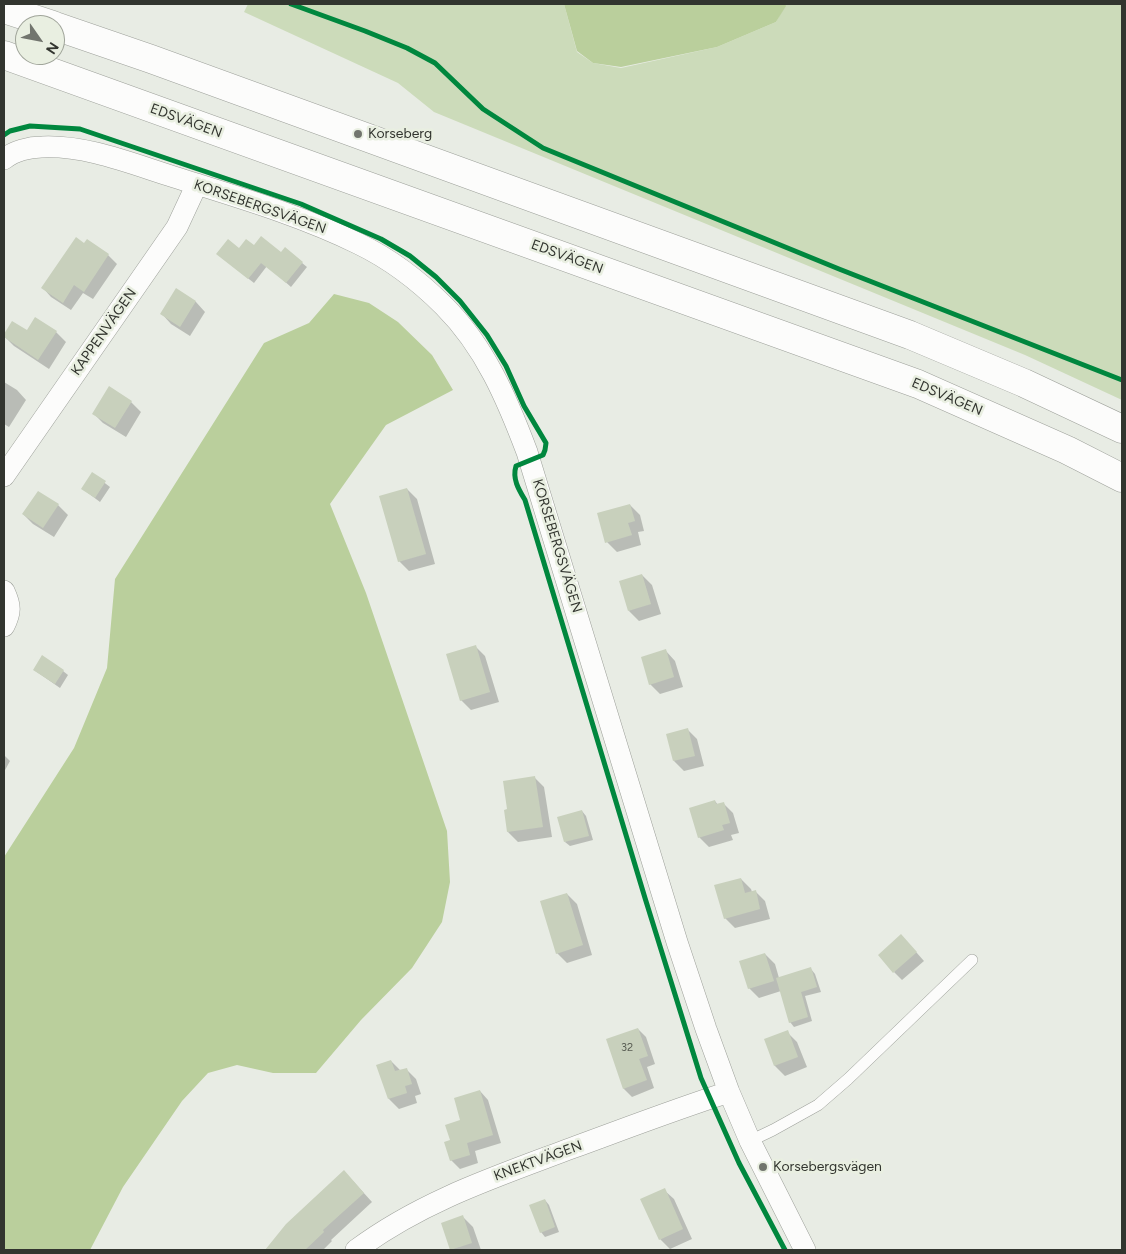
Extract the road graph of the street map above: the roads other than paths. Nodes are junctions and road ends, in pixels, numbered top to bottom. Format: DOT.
graph roads {
  1 [pos="4,9"];
  2 [pos="23,15"];
  3 [pos="65,29"];
  4 [pos="4,56"];
  5 [pos="4,159"];
  6 [pos="197,184"];
  7 [pos="1122,429"];
  8 [pos="4,476"];
  9 [pos="1122,478"];
  10 [pos="4,591"];
  11 [pos="4,626"];
  12 [pos="972,960"];
  13 [pos="729,1092"];
  14 [pos="750,1141"];
  15 [pos="356,1250"];
  16 [pos="806,1250"];
  1 -- 2 [label="main road"];
  3 -- 7 [label="main road"];
  4 -- 9 [label="main road, EDSVÄGEN"];
  5 -- 6 [label="street, KORSEBERGSVÄGEN"];
  6 -- 8 [label="street, KAPPENVÄGEN"];
  6 -- 13 [label="street, KORSEBERGSVÄGEN"];
  10 -- 11 [label="street"];
  12 -- 14 [label="lane"];
  13 -- 14 [label="street, KORSEBERGSVÄGEN"];
  13 -- 15 [label="street, KNEKTVÄGEN"];
  14 -- 16 [label="street, KORSEBERGSVÄGEN"];
}
